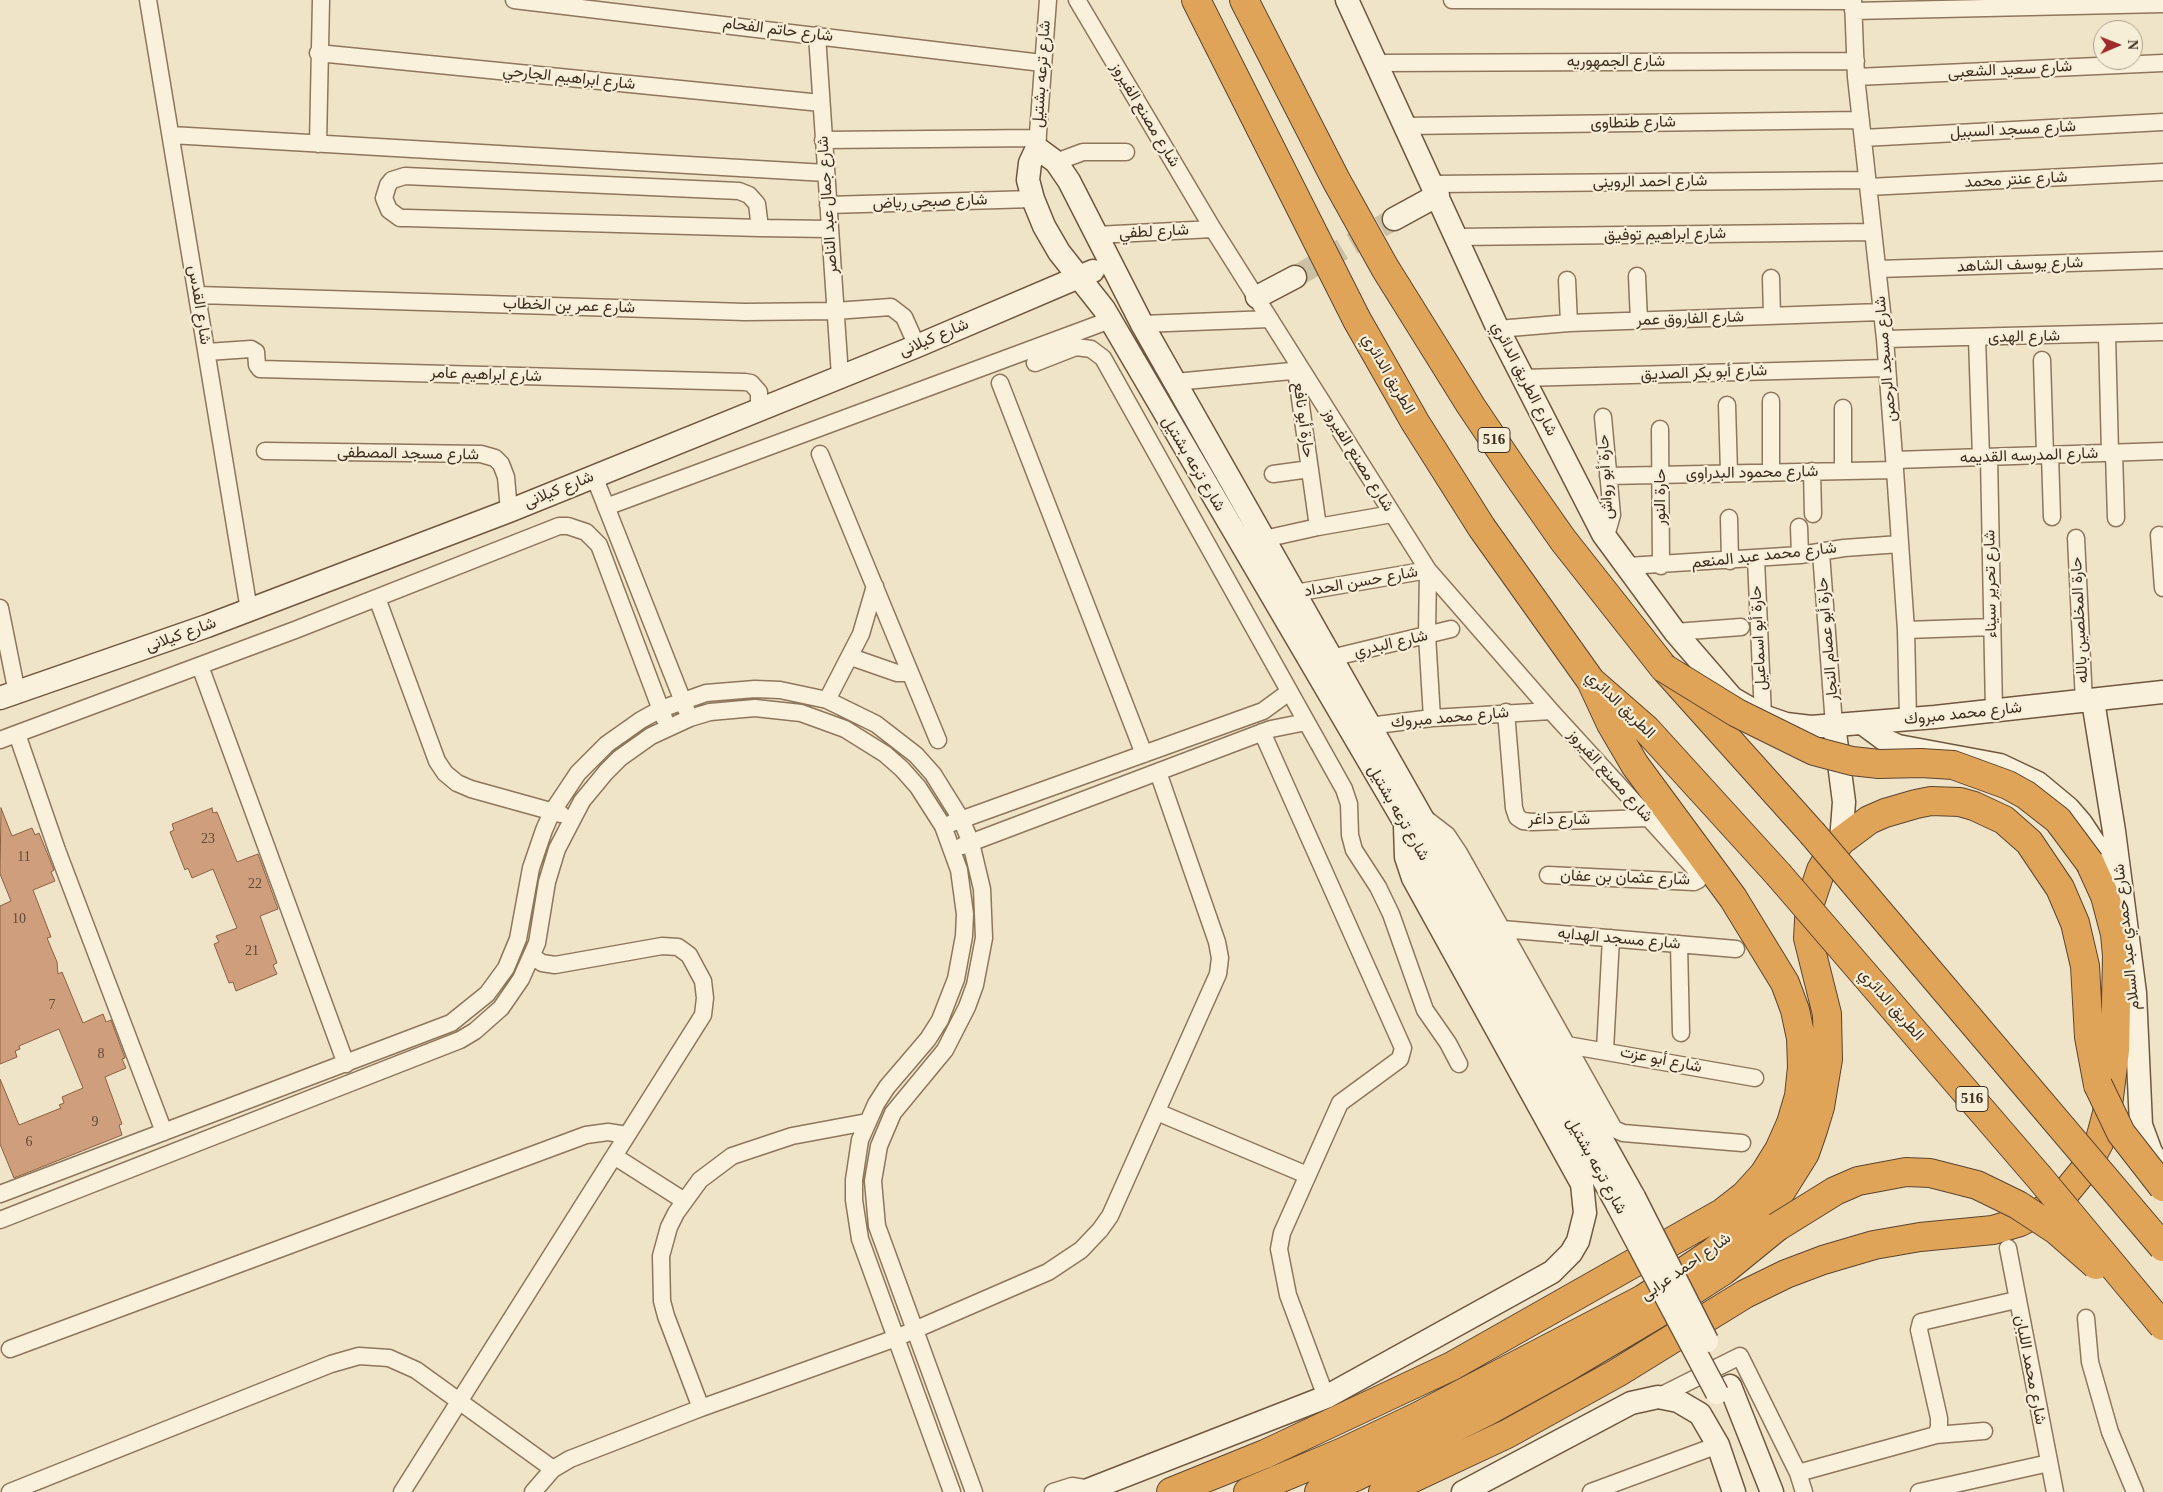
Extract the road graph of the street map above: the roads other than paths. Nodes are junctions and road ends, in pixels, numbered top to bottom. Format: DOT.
graph roads {
  1 [pos="148,0"];
  2 [pos="320,0"];
  3 [pos="514,0"];
  4 [pos="1048,0"];
  5 [pos="1077,0"];
  6 [pos="1196,0"];
  7 [pos="1244,0"];
  8 [pos="1347,0"];
  9 [pos="1452,0"];
  10 [pos="1853,4"];
  11 [pos="2163,4"];
  12 [pos="817,34"];
  13 [pos="318,53"];
  14 [pos="1042,63"];
  15 [pos="1376,63"];
  16 [pos="2163,63"];
  17 [pos="1856,69"];
  18 [pos="821,103"];
  19 [pos="1861,120"];
  20 [pos="2163,122"];
  21 [pos="1405,126"];
  22 [pos="171,135"];
  23 [pos="1863,138"];
  24 [pos="823,140"];
  25 [pos="1037,143"];
  26 [pos="318,144"];
  27 [pos="1126,152"];
  28 [pos="1056,162"];
  29 [pos="2163,172"];
  30 [pos="826,173"];
  31 [pos="1868,184"];
  32 [pos="1435,190"];
  33 [pos="1033,199"];
  34 [pos="828,205"];
  35 [pos="1394,220"];
  36 [pos="760,228"];
  37 [pos="829,229"];
  38 [pos="1213,229"];
  39 [pos="1873,232"];
  40 [pos="1096,235"];
  41 [pos="1457,237"];
  42 [pos="2163,260"];
  43 [pos="1110,264"];
  44 [pos="1878,269"];
  45 [pos="1638,276"];
  46 [pos="1080,277"];
  47 [pos="1295,277"];
  48 [pos="1771,278"];
  49 [pos="1567,280"];
  50 [pos="198,295"];
  51 [pos="1257,298"];
  52 [pos="835,311"];
  53 [pos="1881,312"];
  54 [pos="1772,316"];
  55 [pos="1270,319"];
  56 [pos="1110,320"];
  57 [pos="1639,321"];
  58 [pos="1568,323"];
  59 [pos="1142,324"];
  60 [pos="1498,329"];
  61 [pos="2163,332"];
  62 [pos="2107,335"];
  63 [pos="1977,338"];
  64 [pos="1885,340"];
  65 [pos="917,346"];
  66 [pos="207,352"];
  67 [pos="2042,360"];
  68 [pos="1035,362"];
  69 [pos="1886,368"];
  70 [pos="1299,370"];
  71 [pos="840,376"];
  72 [pos="1522,378"];
  73 [pos="1175,382"];
  74 [pos="1000,383"];
  75 [pos="1771,401"];
  76 [pos="1727,405"];
  77 [pos="759,408"];
  78 [pos="1843,408"];
  79 [pos="1603,417"];
  80 [pos="1660,429"];
  81 [pos="265,451"];
  82 [pos="2163,451"];
  83 [pos="2112,453"];
  84 [pos="820,454"];
  85 [pos="2047,455"];
  86 [pos="1985,457"];
  87 [pos="1895,465"];
  88 [pos="1310,470"];
  89 [pos="1843,470"];
  90 [pos="1812,471"];
  91 [pos="1729,472"];
  92 [pos="1771,473"];
  93 [pos="1273,474"];
  94 [pos="1661,475"];
  95 [pos="594,476"];
  96 [pos="1608,476"];
  97 [pos="606,507"];
  98 [pos="509,511"];
  99 [pos="1392,514"];
  100 [pos="1813,514"];
  101 [pos="2052,517"];
  102 [pos="1729,518"];
  103 [pos="2116,518"];
  104 [pos="1318,526"];
  105 [pos="1799,527"];
  106 [pos="1603,534"];
  107 [pos="2159,535"];
  108 [pos="2076,538"];
  109 [pos="1264,539"];
  110 [pos="1900,544"];
  111 [pos="1821,553"];
  112 [pos="1800,555"];
  113 [pos="1756,558"];
  114 [pos="1730,561"];
  115 [pos="1628,566"];
  116 [pos="1661,566"];
  117 [pos="1428,570"];
  118 [pos="875,586"];
  119 [pos="2163,588"];
  120 [pos="1294,593"];
  121 [pos="377,598"];
  122 [pos="0,608"];
  123 [pos="249,610"];
  124 [pos="1741,627"];
  125 [pos="1992,627"];
  126 [pos="1451,629"];
  127 [pos="1906,630"];
  128 [pos="1675,632"];
  129 [pos="1428,635"];
  130 [pos="851,656"];
  131 [pos="1331,658"];
  132 [pos="200,666"];
  133 [pos="1664,668"];
  134 [pos="910,673"];
  135 [pos="1591,681"];
  136 [pos="1289,692"];
  137 [pos="2163,692"];
  138 [pos="9,695"];
  139 [pos="683,700"];
  140 [pos="827,700"];
  141 [pos="2088,701"];
  142 [pos="661,709"];
  143 [pos="1550,711"];
  144 [pos="1994,711"];
  145 [pos="1506,712"];
  146 [pos="1763,716"];
  147 [pos="690,718"];
  148 [pos="1432,718"];
  149 [pos="1908,719"];
  150 [pos="1306,722"];
  151 [pos="1862,723"];
  152 [pos="1834,725"];
  153 [pos="668,727"];
  154 [pos="1360,727"];
  155 [pos="1262,732"];
  156 [pos="17,734"];
  157 [pos="0,740"];
  158 [pos="938,740"];
  159 [pos="1144,754"];
  160 [pos="1158,772"];
  161 [pos="552,812"];
  162 [pos="572,817"];
  163 [pos="1648,818"];
  164 [pos="961,819"];
  165 [pos="1413,819"];
  166 [pos="943,826"];
  167 [pos="1841,841"];
  168 [pos="971,843"];
  169 [pos="953,849"];
  170 [pos="1548,875"];
  171 [pos="1698,876"];
  172 [pos="2121,884"];
  173 [pos="1502,929"];
  174 [pos="1611,938"];
  175 [pos="1679,944"];
  176 [pos="1736,949"];
  177 [pos="2123,953"];
  178 [pos="532,956"];
  179 [pos="1681,1033"];
  180 [pos="1567,1044"];
  181 [pos="1605,1050"];
  182 [pos="346,1064"];
  183 [pos="1459,1064"];
  184 [pos="1755,1078"];
  185 [pos="262,1096"];
  186 [pos="1157,1112"];
  187 [pos="269,1116"];
  188 [pos="867,1122"];
  189 [pos="164,1132"];
  190 [pos="627,1135"];
  191 [pos="1742,1143"];
  192 [pos="614,1156"];
  193 [pos="2163,1170"];
  194 [pos="1308,1175"];
  195 [pos="2163,1187"];
  196 [pos="0,1194"];
  197 [pos="684,1200"];
  198 [pos="0,1220"];
  199 [pos="2163,1246"];
  200 [pos="2008,1248"];
  201 [pos="2016,1300"];
  202 [pos="2140,1300"];
  203 [pos="2086,1318"];
  204 [pos="2163,1326"];
  205 [pos="914,1330"];
  206 [pos="896,1338"];
  207 [pos="10,1350"];
  208 [pos="1723,1390"];
  209 [pos="1326,1397"];
  210 [pos="1658,1397"];
  211 [pos="459,1402"];
  212 [pos="701,1408"];
  213 [pos="1984,1430"];
  214 [pos="1936,1434"];
  215 [pos="1718,1445"];
  216 [pos="2049,1463"];
  217 [pos="553,1469"];
  218 [pos="1798,1473"];
  219 [pos="1989,1484"];
  220 [pos="1609,1489"];
  221 [pos="1087,1490"];
  222 [pos="10,1492"];
  223 [pos="402,1492"];
  224 [pos="533,1492"];
  225 [pos="952,1492"];
  226 [pos="974,1492"];
  227 [pos="1053,1492"];
  228 [pos="1171,1492"];
  229 [pos="1248,1492"];
  230 [pos="1319,1492"];
  231 [pos="1383,1492"];
  232 [pos="1463,1492"];
  233 [pos="1591,1492"];
  234 [pos="1734,1492"];
  235 [pos="1758,1492"];
  236 [pos="1772,1492"];
  237 [pos="1804,1492"];
  238 [pos="1918,1492"];
  239 [pos="2054,1492"];
  240 [pos="2134,1492"];
  1 -- 22 [label="street, شارع القدس"];
  2 -- 13 [label="street"];
  3 -- 12 [label="street, شارع حاتم الفحام"];
  4 -- 14 [label="street, شارع ترعه بشتيل"];
  5 -- 38 [label="street, شارع مصنع الفيروز"];
  6 -- 135 [label="highway, الطريق الدائري / 516"];
  7 -- 133 [label="highway, 516"];
  8 -- 15 [label="street, شارع الطريق الدائري"];
  9 -- 10 [label="street"];
  10 -- 11 [label="street"];
  10 -- 17 [label="street, شارع مسجد الرحمن"];
  12 -- 14 [label="street, شارع حاتم الفحام"];
  12 -- 18 [label="street, شارع جمال عبد الناصر"];
  13 -- 18 [label="street, شارع ابراهيم الجارحي"];
  13 -- 26 [label="street"];
  14 -- 25 [label="street, شارع ترعه بشتيل"];
  15 -- 17 [label="street, شارع الجمهوريه"];
  15 -- 21 [label="street, شارع الطريق الدائري"];
  16 -- 17 [label="street, شارع سعيد الشعبى"];
  17 -- 19 [label="street, شارع مسجد الرحمن"];
  18 -- 24 [label="street, شارع جمال عبد الناصر"];
  19 -- 21 [label="street, شارع طنطاوى"];
  19 -- 23 [label="street, شارع مسجد الرحمن"];
  20 -- 23 [label="street, شارع مسجد السبيل"];
  21 -- 32 [label="street, شارع الطريق الدائري"];
  22 -- 26 [label="street"];
  22 -- 50 [label="street, شارع القدس"];
  23 -- 31 [label="street, شارع مسجد الرحمن"];
  24 -- 25 [label="street"];
  24 -- 30 [label="street, شارع جمال عبد الناصر"];
  25 -- 28 [label="street, شارع ترعه بشتيل"];
  25 -- 33 [label="street, شارع ترعه بشتيل"];
  26 -- 30 [label="street"];
  27 -- 28 [label="street"];
  28 -- 40 [label="street, شارع ترعه بشتيل"];
  29 -- 31 [label="street, شارع عنتر محمد"];
  30 -- 34 [label="street, شارع جمال عبد الناصر"];
  31 -- 32 [label="street, شارع احمد الروينى"];
  31 -- 39 [label="street, شارع مسجد الرحمن"];
  32 -- 35 [label="street"];
  32 -- 41 [label="street, شارع الطريق الدائري"];
  33 -- 34 [label="street, شارع صبحى رياض"];
  33 -- 46 [label="street, شارع ترعه بشتيل"];
  34 -- 37 [label="street, شارع جمال عبد الناصر"];
  36 -- 36 [label="street"];
  36 -- 37 [label="street"];
  37 -- 52 [label="street, شارع جمال عبد الناصر"];
  38 -- 40 [label="street, شارع لطفي"];
  38 -- 51 [label="street, شارع مصنع الفيروز"];
  39 -- 41 [label="street, شارع ابراهيم توفيق"];
  39 -- 44 [label="street, شارع مسجد الرحمن"];
  40 -- 43 [label="street, شارع ترعه بشتيل"];
  41 -- 60 [label="street, شارع الطريق الدائري"];
  42 -- 44 [label="street, شارع يوسف الشاهد"];
  43 -- 46 [label="street, شارع كيلانى"];
  43 -- 59 [label="street, شارع ترعه بشتيل"];
  44 -- 53 [label="street, شارع مسجد الرحمن"];
  45 -- 57 [label="street"];
  46 -- 56 [label="street, شارع ترعه بشتيل"];
  46 -- 65 [label="street, شارع كيلانى"];
  47 -- 51 [label="street"];
  48 -- 54 [label="street"];
  49 -- 58 [label="street"];
  50 -- 52 [label="street, شارع عمر بن الخطاب"];
  50 -- 66 [label="street, شارع القدس"];
  51 -- 55 [label="street, شارع مصنع الفيروز"];
  52 -- 65 [label="street, شارع عمر بن الخطاب"];
  52 -- 71 [label="street, شارع جمال عبد الناصر"];
  53 -- 54 [label="street, شارع الفاروق عمر"];
  53 -- 64 [label="street, شارع مسجد الرحمن"];
  54 -- 57 [label="street, شارع الفاروق عمر"];
  55 -- 59 [label="street"];
  55 -- 70 [label="street, شارع مصنع الفيروز"];
  56 -- 97 [label="street"];
  56 -- 154 [label="street, شارع ترعه بشتيل"];
  57 -- 58 [label="street, شارع الفاروق عمر"];
  58 -- 60 [label="street, شارع الفاروق عمر"];
  59 -- 73 [label="street, شارع ترعه بشتيل"];
  60 -- 72 [label="street, شارع الطريق الدائري"];
  61 -- 62 [label="street, شارع الهدى"];
  62 -- 63 [label="street, شارع الهدى"];
  62 -- 83 [label="street"];
  63 -- 64 [label="street, شارع الهدى"];
  63 -- 86 [label="street, شارع تحرير سيناء"];
  64 -- 69 [label="street, شارع مسجد الرحمن"];
  65 -- 71 [label="street, شارع كيلانى"];
  66 -- 77 [label="street, شارع ابراهيم عامر"];
  66 -- 123 [label="street, شارع القدس"];
  67 -- 85 [label="street"];
  68 -- 136 [label="street"];
  69 -- 72 [label="street, شارع أبو بكر الصديق"];
  69 -- 87 [label="street, شارع مسجد الرحمن"];
  70 -- 73 [label="street"];
  70 -- 88 [label="street, حارة أبو نافع"];
  70 -- 99 [label="street, شارع مصنع الفيروز"];
  71 -- 77 [label="street, شارع كيلانى"];
  72 -- 106 [label="street, شارع الطريق الدائري"];
  73 -- 109 [label="street, شارع ترعه بشتيل"];
  74 -- 159 [label="street"];
  75 -- 92 [label="street"];
  76 -- 91 [label="street"];
  77 -- 95 [label="street, شارع كيلانى"];
  78 -- 89 [label="street"];
  79 -- 96 [label="street, حارة أبو رواش"];
  80 -- 94 [label="street, حارة النور"];
  81 -- 98 [label="street, شارع مسجد المصطفى"];
  82 -- 83 [label="street, شارع المدرسه القديمه"];
  83 -- 85 [label="street, شارع المدرسه القديمه"];
  83 -- 103 [label="street"];
  84 -- 118 [label="street"];
  85 -- 86 [label="street, شارع المدرسه القديمه"];
  85 -- 101 [label="street"];
  86 -- 87 [label="street, شارع المدرسه القديمه"];
  86 -- 125 [label="street, شارع تحرير سيناء"];
  87 -- 89 [label="street, شارع محمود البدراوى"];
  87 -- 110 [label="street, شارع مسجد الرحمن"];
  88 -- 93 [label="street, حارة أبو نافع"];
  88 -- 104 [label="street, حارة أبو نافع"];
  89 -- 90 [label="street, شارع محمود البدراوى"];
  90 -- 92 [label="street, شارع محمود البدراوى"];
  90 -- 100 [label="street"];
  91 -- 92 [label="street, شارع محمود البدراوى"];
  91 -- 94 [label="street, شارع محمود البدراوى"];
  94 -- 96 [label="street, شارع محمود البدراوى"];
  94 -- 116 [label="street, حارة النور"];
  95 -- 97 [label="street"];
  95 -- 98 [label="street, شارع كيلانى"];
  96 -- 106 [label="street, حارة أبو رواش"];
  97 -- 139 [label="street"];
  98 -- 123 [label="street, شارع كيلانى"];
  99 -- 104 [label="street"];
  99 -- 117 [label="street, شارع مصنع الفيروز"];
  102 -- 114 [label="street"];
  104 -- 109 [label="street"];
  105 -- 112 [label="street"];
  106 -- 115 [label="street, شارع الطريق الدائري"];
  107 -- 119 [label="street"];
  108 -- 141 [label="street, حارة المخلصين بالله"];
  109 -- 120 [label="street, شارع ترعه بشتيل"];
  110 -- 111 [label="street, شارع محمد عبد المنعم"];
  110 -- 127 [label="street, شارع مسجد الرحمن"];
  111 -- 112 [label="street, شارع محمد عبد المنعم"];
  111 -- 152 [label="street, حارة أبو عصام النجار"];
  112 -- 113 [label="street, شارع محمد عبد المنعم"];
  113 -- 114 [label="street, شارع محمد عبد المنعم"];
  113 -- 146 [label="street, حارة أبو اسماعيل"];
  114 -- 116 [label="street, شارع محمد عبد المنعم"];
  115 -- 116 [label="street, شارع محمد عبد المنعم"];
  115 -- 128 [label="street, شارع الطريق الدائري"];
  117 -- 120 [label="street, شارع حسن الحداد"];
  117 -- 129 [label="street"];
  117 -- 143 [label="street, شارع مصنع الفيروز"];
  118 -- 130 [label="street"];
  118 -- 134 [label="street"];
  120 -- 131 [label="street, شارع ترعه بشتيل"];
  121 -- 132 [label="street"];
  121 -- 142 [label="street"];
  121 -- 161 [label="street"];
  122 -- 138 [label="street"];
  123 -- 138 [label="street, شارع كيلانى"];
  124 -- 128 [label="street"];
  125 -- 127 [label="street"];
  125 -- 144 [label="street, شارع تحرير سيناء"];
  126 -- 129 [label="street, شارع البدري"];
  127 -- 149 [label="street, شارع مسجد الرحمن"];
  128 -- 146 [label="street, شارع الطريق الدائري"];
  129 -- 131 [label="street, شارع البدري"];
  129 -- 148 [label="street"];
  130 -- 134 [label="street"];
  130 -- 140 [label="street"];
  131 -- 154 [label="street, شارع ترعه بشتيل"];
  132 -- 156 [label="street"];
  132 -- 182 [label="street"];
  133 -- 177 [label="highway, bridge"];
  133 -- 199 [label="highway, 516, bridge"];
  134 -- 158 [label="street"];
  135 -- 202 [label="highway, الطريق الدائري / 516, bridge"];
  135 -- 228 [label="highway"];
  136 -- 150 [label="street"];
  136 -- 159 [label="street"];
  137 -- 141 [label="street, شارع محمد مبروك"];
  139 -- 140 [label="street"];
  139 -- 142 [label="street"];
  139 -- 147 [label="street"];
  140 -- 164 [label="street"];
  141 -- 144 [label="street, شارع محمد مبروك"];
  141 -- 172 [label="street, شارع حمدي عبد السلام"];
  142 -- 153 [label="street"];
  142 -- 161 [label="street"];
  143 -- 145 [label="street, شارع محمد مبروك"];
  143 -- 163 [label="street, شارع مصنع الفيروز"];
  144 -- 149 [label="street, شارع محمد مبروك"];
  145 -- 148 [label="street, شارع محمد مبروك"];
  145 -- 163 [label="street, شارع داغر"];
  146 -- 152 [label="street, شارع محمد مبروك"];
  147 -- 153 [label="street"];
  147 -- 166 [label="street"];
  148 -- 154 [label="street, شارع محمد مبروك"];
  149 -- 151 [label="street, شارع محمد مبروك"];
  150 -- 155 [label="street"];
  150 -- 183 [label="street"];
  151 -- 152 [label="street, شارع محمد مبروك"];
  151 -- 172 [label="street"];
  152 -- 167 [label="street"];
  153 -- 162 [label="street"];
  154 -- 165 [label="street, شارع ترعه بشتيل"];
  155 -- 160 [label="street"];
  155 -- 194 [label="street"];
  156 -- 157 [label="street"];
  156 -- 189 [label="street"];
  159 -- 164 [label="street"];
  160 -- 168 [label="street"];
  160 -- 186 [label="street"];
  161 -- 162 [label="street"];
  161 -- 182 [label="street"];
  162 -- 178 [label="street"];
  163 -- 171 [label="street, شارع مصنع الفيروز"];
  164 -- 166 [label="street"];
  164 -- 168 [label="street"];
  165 -- 173 [label="street, شارع ترعه بشتيل"];
  165 -- 208 [label="street, شارع ترعه بشتيل, bridge"];
  165 -- 209 [label="street"];
  166 -- 169 [label="street"];
  167 -- 195 [label="highway, شارع احمد عرابى, bridge"];
  167 -- 229 [label="highway, شارع احمد عرابى"];
  168 -- 169 [label="street"];
  168 -- 205 [label="street"];
  169 -- 188 [label="street"];
  170 -- 171 [label="street, شارع عثمان بن عفان"];
  172 -- 177 [label="street, شارع حمدي عبد السلام"];
  173 -- 174 [label="street, شارع مسجد الهدايه"];
  173 -- 180 [label="street, شارع ترعه بشتيل"];
  174 -- 175 [label="street, شارع مسجد الهدايه"];
  174 -- 181 [label="street"];
  175 -- 176 [label="street, شارع مسجد الهدايه"];
  175 -- 179 [label="street"];
  177 -- 193 [label="street, شارع حمدي عبد السلام"];
  177 -- 231 [label="highway"];
  178 -- 187 [label="street"];
  178 -- 190 [label="street"];
  180 -- 181 [label="street, شارع أبو عزت"];
  180 -- 191 [label="street, شارع ترعه بشتيل"];
  181 -- 184 [label="street, شارع أبو عزت"];
  182 -- 185 [label="street"];
  185 -- 187 [label="street"];
  185 -- 189 [label="street"];
  186 -- 194 [label="street"];
  186 -- 205 [label="street"];
  187 -- 198 [label="street"];
  188 -- 197 [label="street"];
  188 -- 206 [label="street"];
  189 -- 196 [label="street"];
  190 -- 192 [label="street"];
  190 -- 207 [label="street"];
  192 -- 197 [label="street"];
  192 -- 211 [label="street"];
  194 -- 209 [label="street"];
  197 -- 212 [label="street"];
  200 -- 201 [label="street, شارع محمد اللبان"];
  201 -- 214 [label="street"];
  201 -- 216 [label="street, شارع محمد اللبان"];
  202 -- 204 [label="highway, الطريق الدائري / 516, bridge"];
  202 -- 230 [label="highway, شارع احمد عرابى, bridge"];
  203 -- 240 [label="street"];
  205 -- 206 [label="street"];
  205 -- 226 [label="street"];
  206 -- 212 [label="street"];
  206 -- 225 [label="street"];
  208 -- 235 [label="street, شارع ترعه بشتيل"];
  208 -- 236 [label="street, شارع ترعه بشتيل"];
  209 -- 221 [label="street"];
  210 -- 215 [label="street"];
  210 -- 218 [label="street"];
  210 -- 232 [label="street"];
  211 -- 217 [label="street"];
  211 -- 222 [label="street"];
  211 -- 223 [label="street"];
  212 -- 217 [label="street"];
  213 -- 214 [label="street"];
  214 -- 218 [label="street"];
  215 -- 220 [label="street"];
  215 -- 234 [label="street"];
  216 -- 219 [label="street"];
  216 -- 239 [label="street, شارع محمد اللبان"];
  217 -- 224 [label="street"];
  218 -- 237 [label="street"];
  219 -- 238 [label="street"];
  220 -- 233 [label="street"];
  221 -- 227 [label="street"];
}
